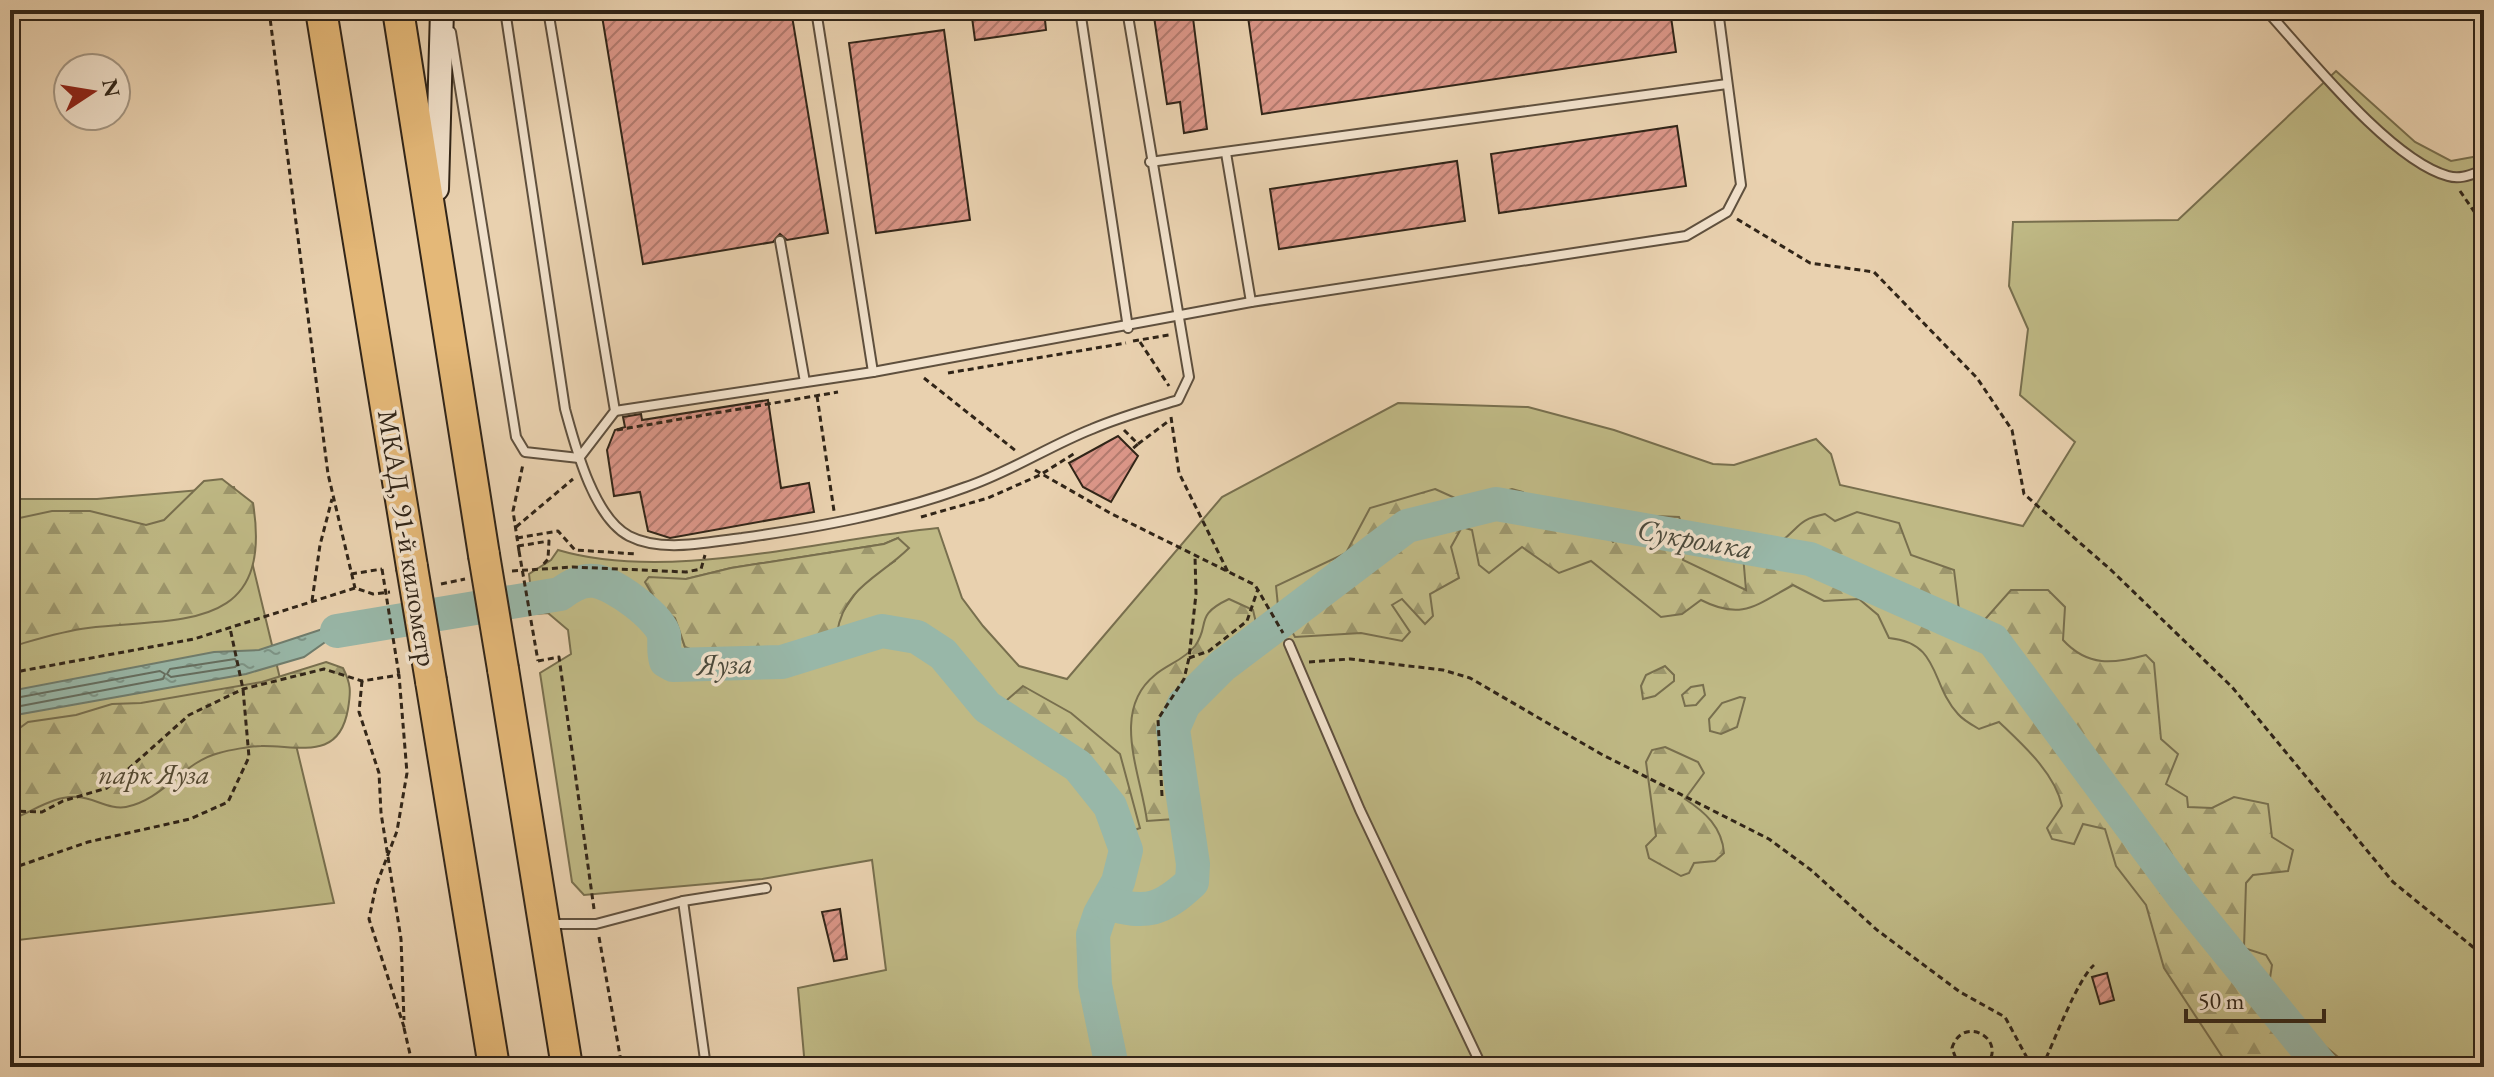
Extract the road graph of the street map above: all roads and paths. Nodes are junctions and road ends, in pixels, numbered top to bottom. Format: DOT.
graph roads {
  1 [pos="269,10"];
  2 [pos="321,10"];
  3 [pos="398,10"];
  4 [pos="445,10"];
  5 [pos="505,10"];
  6 [pos="548,10"];
  7 [pos="816,10"];
  8 [pos="1080,10"];
  9 [pos="1127,10"];
  10 [pos="1718,10"];
  11 [pos="2266,10"];
  12 [pos="1727,84"];
  13 [pos="1226,153"];
  14 [pos="1150,162"];
  15 [pos="2484,170"];
  16 [pos="2451,177"];
  17 [pos="1727,212"];
  18 [pos="2484,226"];
  19 [pos="780,241"];
  20 [pos="436,250"];
  21 [pos="1251,302"];
  22 [pos="1178,318"];
  23 [pos="1128,328"];
  24 [pos="1181,333"];
  25 [pos="1139,340"];
  26 [pos="873,372"];
  27 [pos="805,382"];
  28 [pos="848,391"];
  29 [pos="817,396"];
  30 [pos="1178,400"];
  31 [pos="615,411"];
  32 [pos="1170,420"];
  33 [pos="1122,428"];
  34 [pos="616,430"];
  35 [pos="1138,444"];
  36 [pos="1081,450"];
  37 [pos="1131,450"];
  38 [pos="525,452"];
  39 [pos="579,458"];
  40 [pos="1026,460"];
  41 [pos="584,470"];
  42 [pos="1040,475"];
  43 [pos="333,495"];
  44 [pos="836,523"];
  45 [pos="516,527"];
  46 [pos="517,538"];
  47 [pos="519,549"];
  48 [pos="697,553"];
  49 [pos="649,555"];
  50 [pos="1195,556"];
  51 [pos="476,567"];
  52 [pos="541,567"];
  53 [pos="511,572"];
  54 [pos="1228,572"];
  55 [pos="351,574"];
  56 [pos="437,584"];
  57 [pos="355,588"];
  58 [pos="1260,591"];
  59 [pos="393,592"];
  60 [pos="312,602"];
  61 [pos="230,628"];
  62 [pos="1289,644"];
  63 [pos="1189,658"];
  64 [pos="1297,664"];
  65 [pos="10,673"];
  66 [pos="399,675"];
  67 [pos="362,681"];
  68 [pos="243,689"];
  69 [pos="1162,796"];
  70 [pos="10,811"];
  71 [pos="10,842"];
  72 [pos="388,862"];
  73 [pos="20,865"];
  74 [pos="10,869"];
  75 [pos="766,888"];
  76 [pos="683,901"];
  77 [pos="544,924"];
  78 [pos="596,924"];
  79 [pos="2484,956"];
  80 [pos="2094,965"];
  81 [pos="405,1030"];
  82 [pos="413,1067"];
  83 [pos="494,1067"];
  84 [pos="567,1067"];
  85 [pos="622,1067"];
  86 [pos="706,1067"];
  87 [pos="1482,1067"];
  88 [pos="1959,1067"];
  89 [pos="1985,1067"];
  90 [pos="2032,1067"];
  91 [pos="2042,1067"];
  1 -- 43 [label="path"];
  2 -- 83 [label="highway, МКАД, 91-й километр, bridge"];
  3 -- 20 [label="highway"];
  4 -- 20 [label="main road"];
  4 -- 38 [label="lane"];
  5 -- 39 [label="lane"];
  6 -- 31 [label="lane"];
  7 -- 26 [label="lane"];
  8 -- 23 [label="lane"];
  9 -- 14 [label="lane"];
  10 -- 12 [label="lane"];
  11 -- 16 [label="lane"];
  12 -- 13 [label="lane"];
  12 -- 17 [label="lane"];
  13 -- 14 [label="lane"];
  13 -- 21 [label="lane"];
  14 -- 22 [label="lane"];
  15 -- 16 [label="lane"];
  16 -- 18 [label="path"];
  17 -- 21 [label="lane"];
  17 -- 79 [label="path"];
  19 -- 27 [label="lane"];
  20 -- 51 [label="highway"];
  21 -- 22 [label="lane"];
  22 -- 23 [label="lane"];
  22 -- 24 [label="lane"];
  23 -- 26 [label="lane"];
  24 -- 25 [label="path"];
  24 -- 30 [label="lane"];
  25 -- 30 [label="path"];
  25 -- 40 [label="path"];
  26 -- 27 [label="lane"];
  27 -- 31 [label="lane"];
  28 -- 29 [label="path"];
  29 -- 34 [label="path"];
  29 -- 44 [label="path"];
  30 -- 32 [label="path"];
  30 -- 40 [label="lane"];
  31 -- 39 [label="lane"];
  32 -- 35 [label="path"];
  32 -- 54 [label="path"];
  33 -- 35 [label="path"];
  35 -- 37 [label="path"];
  36 -- 42 [label="path"];
  38 -- 39 [label="lane"];
  38 -- 45 [label="path"];
  39 -- 41 [label="lane"];
  40 -- 42 [label="path"];
  40 -- 44 [label="lane"];
  41 -- 44 [label="lane"];
  41 -- 45 [label="path"];
  42 -- 50 [label="path"];
  43 -- 55 [label="path"];
  43 -- 60 [label="path"];
  45 -- 46 [label="path"];
  46 -- 47 [label="path"];
  46 -- 49 [label="path"];
  47 -- 52 [label="path"];
  47 -- 78 [label="path, bridge"];
  48 -- 52 [label="path"];
  50 -- 54 [label="path"];
  50 -- 63 [label="path"];
  51 -- 56 [label="path"];
  51 -- 77 [label="highway, bridge"];
  52 -- 53 [label="path"];
  54 -- 58 [label="path"];
  55 -- 57 [label="path"];
  55 -- 66 [label="path, bridge"];
  57 -- 59 [label="path"];
  57 -- 60 [label="path"];
  58 -- 62 [label="path"];
  58 -- 63 [label="path"];
  60 -- 61 [label="path"];
  61 -- 65 [label="path"];
  61 -- 68 [label="path"];
  62 -- 64 [label="lane"];
  63 -- 69 [label="path"];
  64 -- 87 [label="lane"];
  64 -- 90 [label="path"];
  66 -- 67 [label="path"];
  66 -- 72 [label="path"];
  67 -- 68 [label="path"];
  67 -- 72 [label="path"];
  68 -- 70 [label="path"];
  68 -- 73 [label="path"];
  71 -- 73 [label="path"];
  72 -- 81 [label="path"];
  72 -- 81 [label="path"];
  73 -- 74 [label="path"];
  75 -- 76 [label="lane"];
  76 -- 78 [label="lane"];
  76 -- 86 [label="lane"];
  77 -- 78 [label="lane"];
  77 -- 84 [label="highway"];
  78 -- 85 [label="path"];
  80 -- 91 [label="path"];
  81 -- 82 [label="path"];
  88 -- 89 [label="path"];
}
